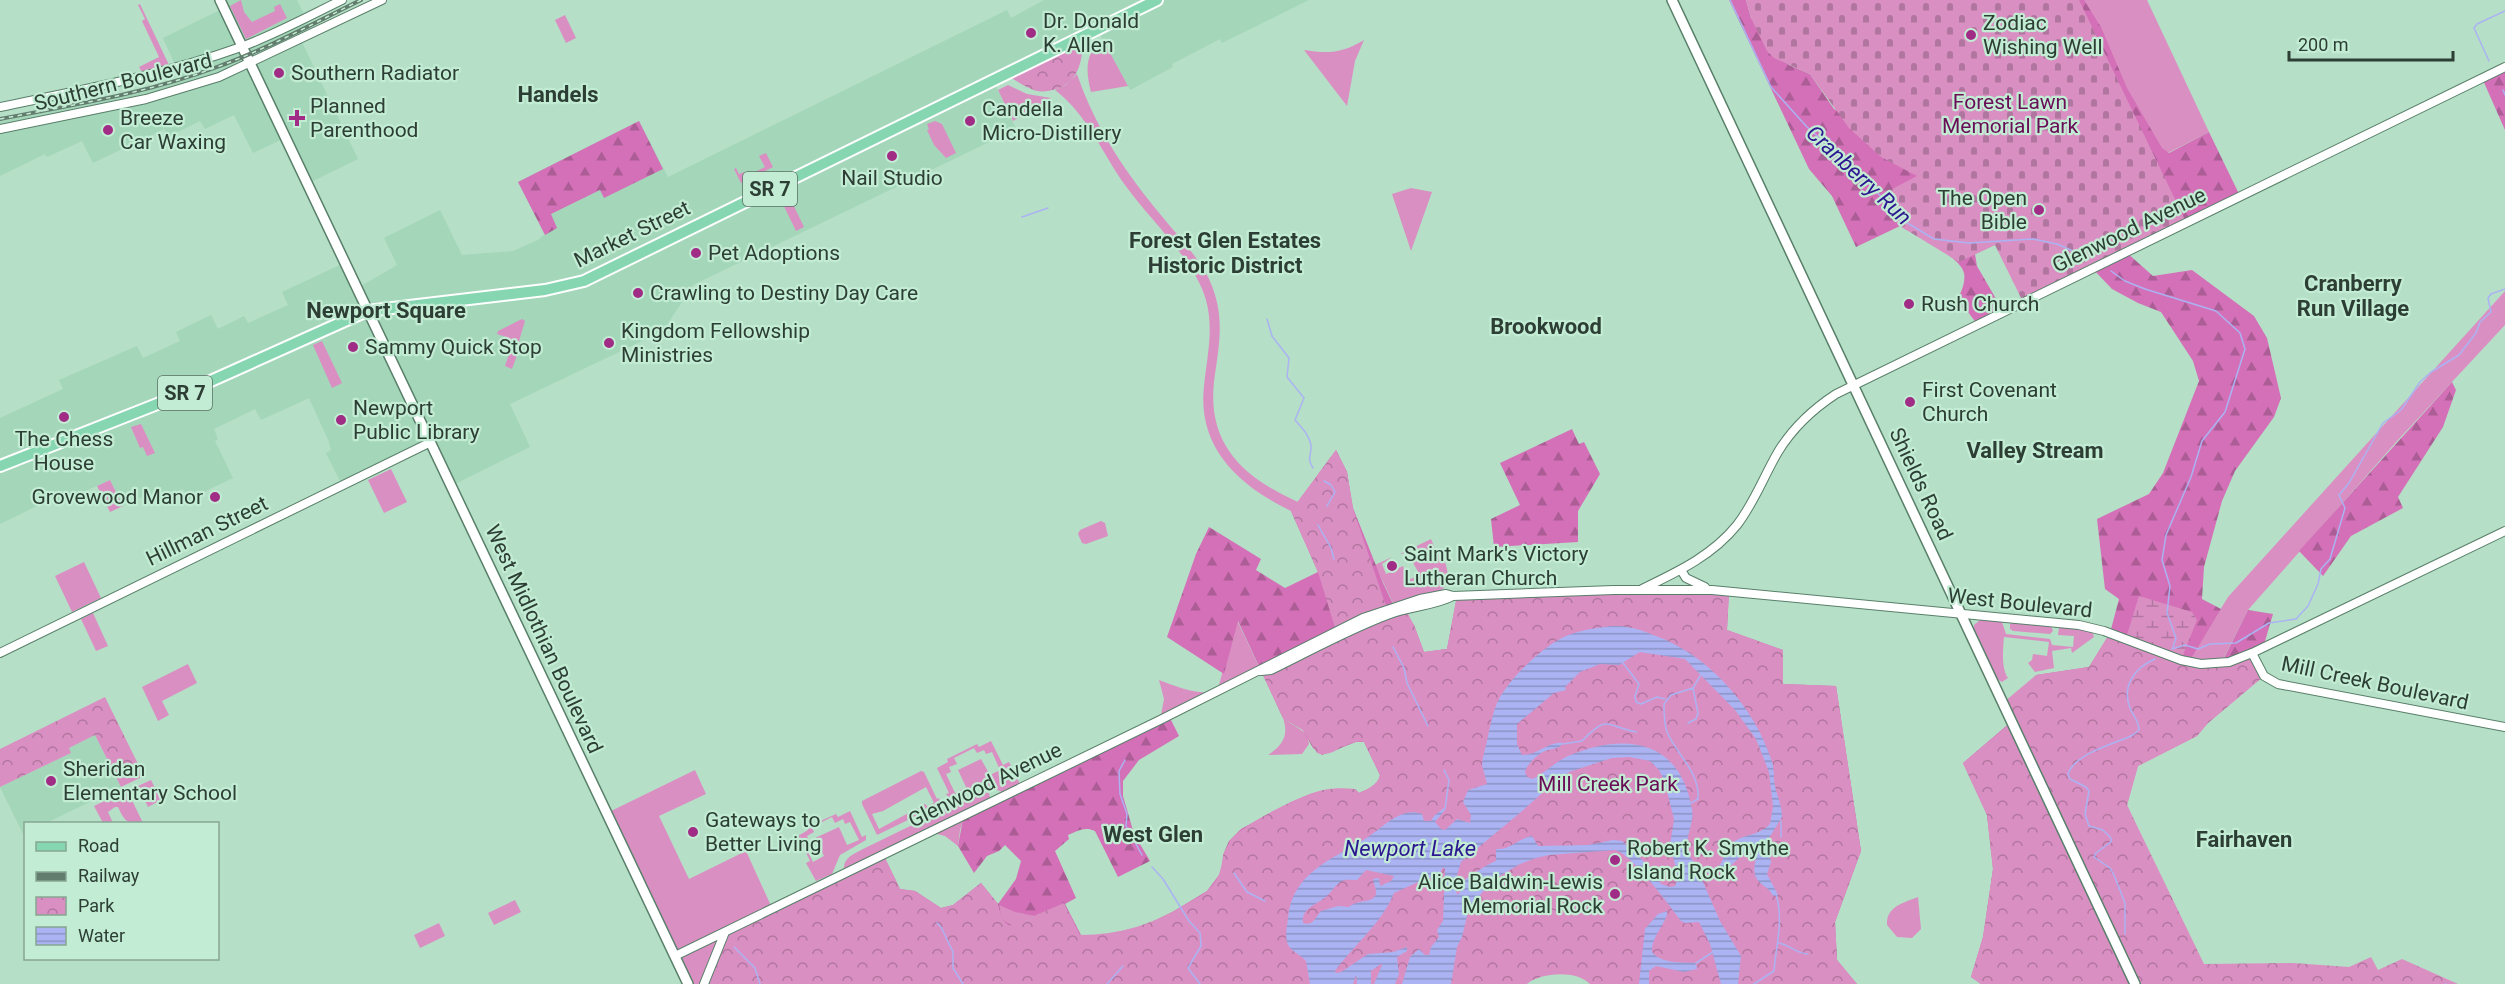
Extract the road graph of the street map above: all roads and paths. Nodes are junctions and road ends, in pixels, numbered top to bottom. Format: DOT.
graph roads {
  1 [pos="220,0"];
  2 [pos="342,0"];
  3 [pos="382,0"];
  4 [pos="1156,0"];
  5 [pos="1672,0"];
  6 [pos="242,46"];
  7 [pos="250,64"];
  8 [pos="2505,67"];
  9 [pos="0,107"];
  10 [pos="0,129"];
  11 [pos="366,311"];
  12 [pos="1854,384"];
  13 [pos="431,442"];
  14 [pos="0,466"];
  15 [pos="2505,531"];
  16 [pos="1681,570"];
  17 [pos="1641,590"];
  18 [pos="1712,590"];
  19 [pos="1961,613"];
  20 [pos="0,652"];
  21 [pos="2252,653"];
  22 [pos="2505,727"];
  23 [pos="725,932"];
  24 [pos="675,956"];
  25 [pos="688,984"];
  26 [pos="704,984"];
  27 [pos="2135,984"];
  1 -- 6 [label="main road, West Midlothian Boulevard"];
  2 -- 6 [label="street, Southern Boulevard"];
  3 -- 7 [label="street, Southern Boulevard"];
  4 -- 11 [label="main road, Market Street / SR 7"];
  5 -- 12 [label="main road, Shields Road"];
  6 -- 7 [label="main road, West Midlothian Boulevard"];
  6 -- 9 [label="street, Southern Boulevard"];
  7 -- 10 [label="street, Southern Boulevard"];
  7 -- 11 [label="main road, West Midlothian Boulevard"];
  8 -- 12 [label="street, Glenwood Avenue"];
  11 -- 13 [label="main road, West Midlothian Boulevard"];
  11 -- 14 [label="main road, Market Street / SR 7"];
  12 -- 16 [label="street, Glenwood Avenue"];
  12 -- 19 [label="main road, Shields Road"];
  13 -- 20 [label="street, Hillman Street"];
  13 -- 24 [label="main road, West Midlothian Boulevard"];
  15 -- 21 [label="street, West Boulevard"];
  16 -- 17 [label="street, Glenwood Avenue"];
  16 -- 18 [label="street, West Boulevard"];
  17 -- 18 [label="street, West Boulevard"];
  17 -- 23 [label="street, Glenwood Avenue"];
  18 -- 19 [label="street, West Boulevard"];
  19 -- 21 [label="street, West Boulevard"];
  19 -- 27 [label="main road, Shields Road"];
  21 -- 22 [label="street, Mill Creek Boulevard"];
  23 -- 24 [label="street, Glenwood Avenue"];
  23 -- 26 [label="street"];
  24 -- 25 [label="main road, West Midlothian Boulevard"];
}
